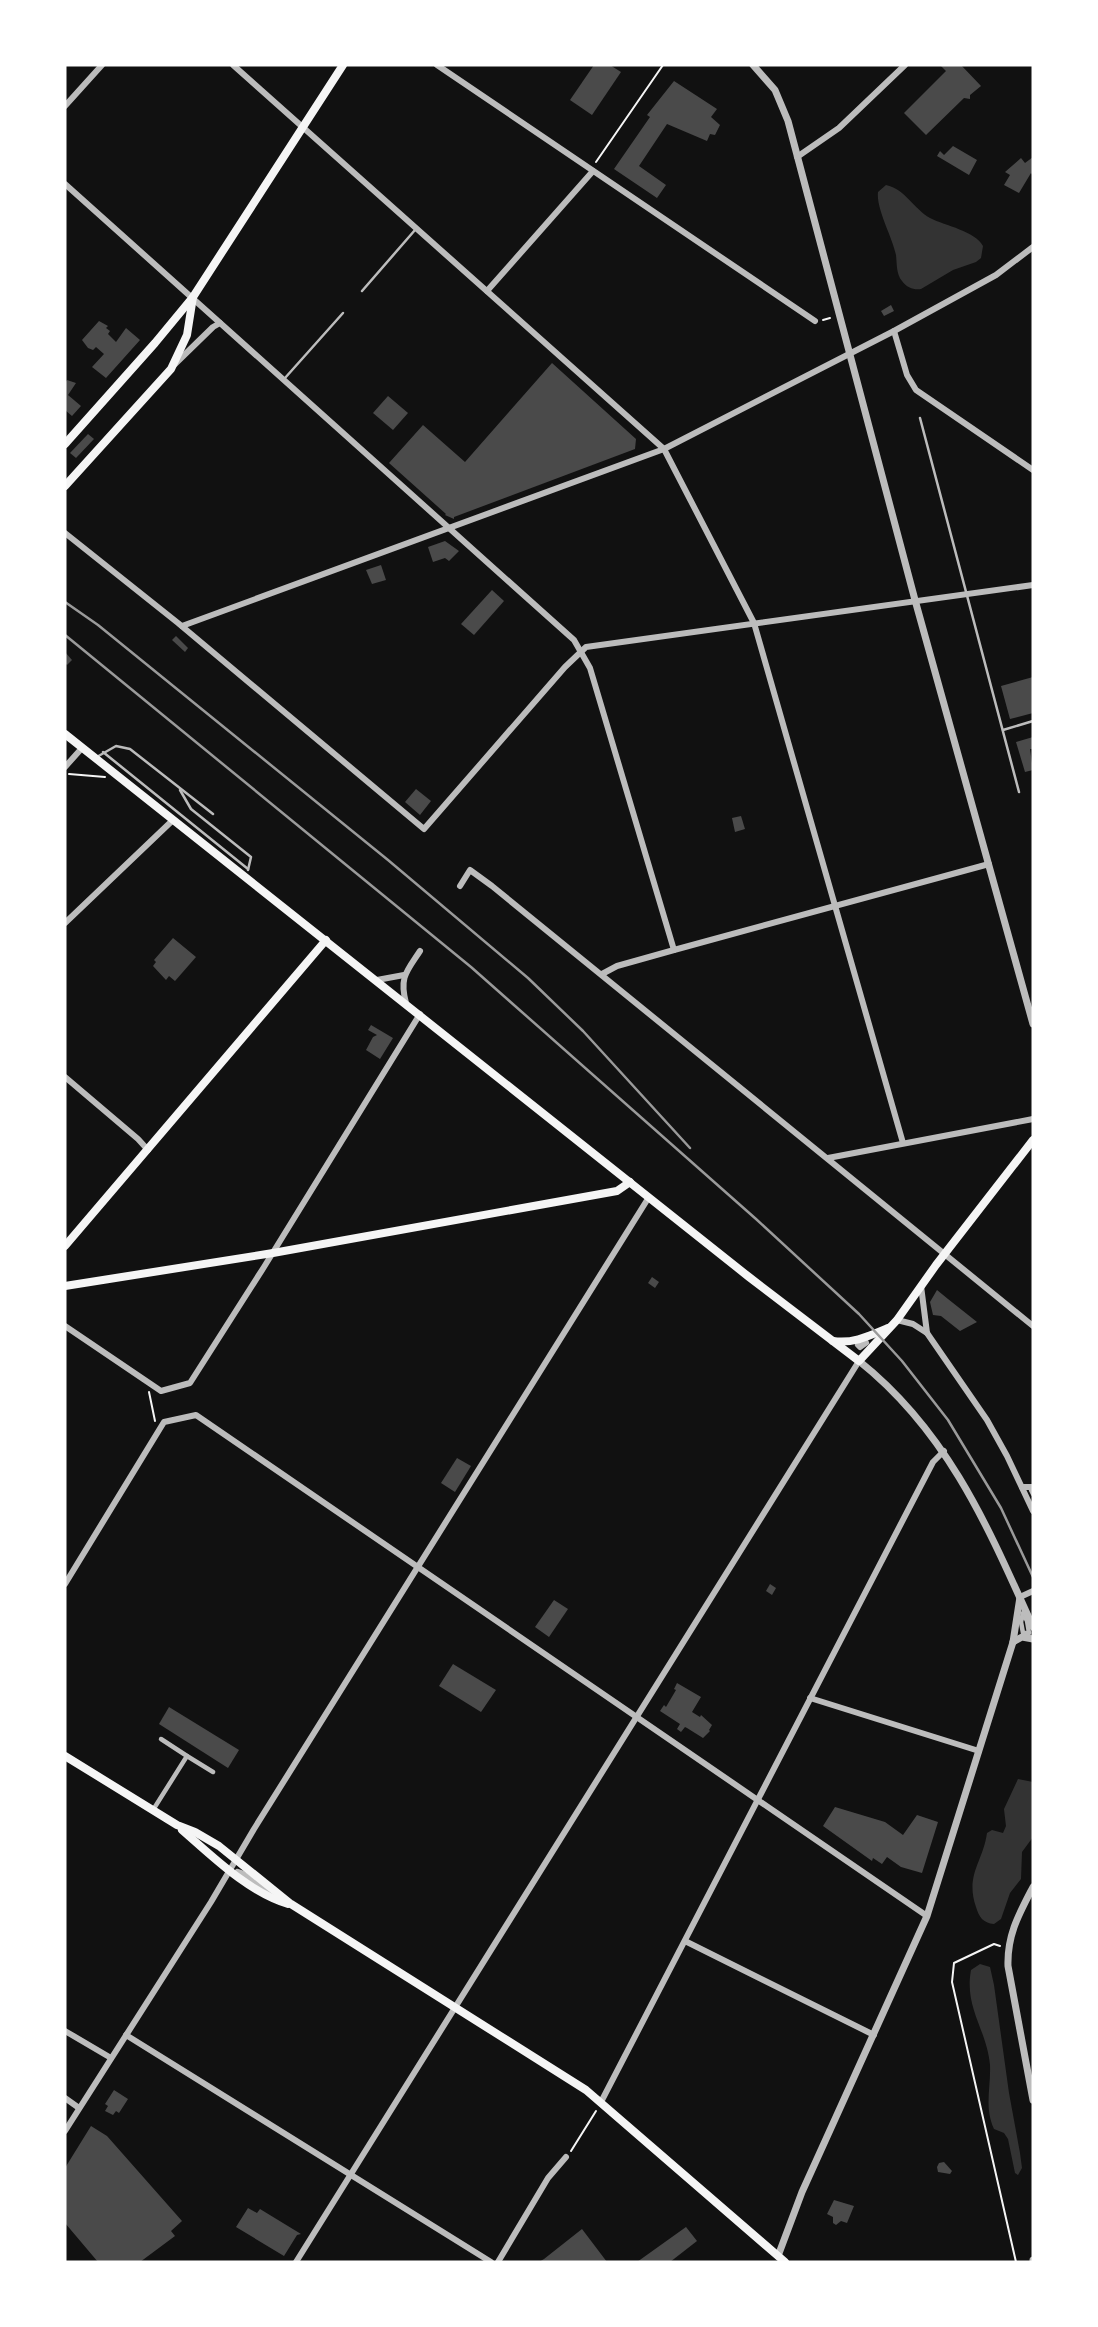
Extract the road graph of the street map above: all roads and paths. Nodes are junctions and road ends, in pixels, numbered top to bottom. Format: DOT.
graph roads {
  1 [pos="102,65"];
  2 [pos="233,65"];
  3 [pos="343,65"];
  4 [pos="437,65"];
  5 [pos="663,65"];
  6 [pos="753,65"];
  7 [pos="905,65"];
  8 [pos="65,106"];
  9 [pos="303,127"];
  10 [pos="797,157"];
  11 [pos="593,171"];
  12 [pos="65,184"];
  13 [pos="416,228"];
  14 [pos="1033,247"];
  15 [pos="362,291"];
  16 [pos="487,291"];
  17 [pos="193,297"];
  18 [pos="343,313"];
  19 [pos="815,321"];
  20 [pos="220,323"];
  21 [pos="894,331"];
  22 [pos="849,353"];
  23 [pos="171,369"];
  24 [pos="283,380"];
  25 [pos="920,418"];
  26 [pos="65,444"];
  27 [pos="664,449"];
  28 [pos="1033,456"];
  29 [pos="1030,468"];
  30 [pos="65,486"];
  31 [pos="449,527"];
  32 [pos="65,533"];
  33 [pos="1033,585"];
  34 [pos="967,594"];
  35 [pos="915,600"];
  36 [pos="754,624"];
  37 [pos="182,626"];
  38 [pos="581,650"];
  39 [pos="1033,722"];
  40 [pos="1003,730"];
  41 [pos="65,734"];
  42 [pos="82,748"];
  43 [pos="103,752"];
  44 [pos="95,758"];
  45 [pos="65,767"];
  46 [pos="65,773"];
  47 [pos="108,776"];
  48 [pos="179,787"];
  49 [pos="1019,792"];
  50 [pos="213,814"];
  51 [pos="173,820"];
  52 [pos="989,864"];
  53 [pos="246,873"];
  54 [pos="460,886"];
  55 [pos="834,907"];
  56 [pos="65,923"];
  57 [pos="326,940"];
  58 [pos="674,950"];
  59 [pos="420,951"];
  60 [pos="602,974"];
  61 [pos="404,975"];
  62 [pos="377,980"];
  63 [pos="406,1003"];
  64 [pos="420,1014"];
  65 [pos="1033,1024"];
  66 [pos="65,1077"];
  67 [pos="1033,1119"];
  68 [pos="1033,1140"];
  69 [pos="903,1143"];
  70 [pos="148,1150"];
  71 [pos="828,1158"];
  72 [pos="630,1182"];
  73 [pos="649,1197"];
  74 [pos="65,1245"];
  75 [pos="272,1253"];
  76 [pos="945,1254"];
  77 [pos="65,1286"];
  78 [pos="921,1286"];
  79 [pos="894,1324"];
  80 [pos="65,1326"];
  81 [pos="1033,1326"];
  82 [pos="928,1333"];
  83 [pos="832,1341"];
  84 [pos="859,1362"];
  85 [pos="149,1391"];
  86 [pos="155,1423"];
  87 [pos="944,1451"];
  88 [pos="1022,1487"];
  89 [pos="1033,1490"];
  90 [pos="1032,1505"];
  91 [pos="419,1566"];
  92 [pos="65,1584"];
  93 [pos="1033,1591"];
  94 [pos="1020,1597"];
  95 [pos="1033,1627"];
  96 [pos="1033,1639"];
  97 [pos="1013,1642"];
  98 [pos="810,1698"];
  99 [pos="637,1716"];
  100 [pos="161,1739"];
  101 [pos="979,1751"];
  102 [pos="65,1756"];
  103 [pos="187,1756"];
  104 [pos="213,1772"];
  105 [pos="758,1799"];
  106 [pos="152,1810"];
  107 [pos="177,1825"];
  108 [pos="237,1858"];
  109 [pos="230,1870"];
  110 [pos="1033,1886"];
  111 [pos="272,1898"];
  112 [pos="291,1904"];
  113 [pos="927,1916"];
  114 [pos="685,1941"];
  115 [pos="999,1945"];
  116 [pos="456,2008"];
  117 [pos="65,2031"];
  118 [pos="125,2035"];
  119 [pos="874,2035"];
  120 [pos="111,2058"];
  121 [pos="65,2098"];
  122 [pos="1033,2100"];
  123 [pos="601,2102"];
  124 [pos="79,2108"];
  125 [pos="65,2131"];
  126 [pos="566,2157"];
  127 [pos="351,2175"];
  128 [pos="781,2259"];
  129 [pos="296,2262"];
  130 [pos="491,2262"];
  131 [pos="498,2262"];
  132 [pos="1016,2262"];
  1 -- 8 [label="street"];
  2 -- 9 [label="street"];
  3 -- 9 [label="main road"];
  4 -- 11 [label="street"];
  5 -- 11 [label="path"];
  6 -- 10 [label="street"];
  7 -- 10 [label="street"];
  9 -- 13 [label="street"];
  9 -- 17 [label="main road"];
  10 -- 22 [label="street"];
  11 -- 16 [label="street"];
  11 -- 19 [label="street"];
  12 -- 17 [label="street"];
  13 -- 15 [label="lane"];
  13 -- 16 [label="street"];
  14 -- 21 [label="street"];
  16 -- 27 [label="street"];
  17 -- 20 [label="street"];
  17 -- 23 [label="main road"];
  17 -- 26 [label="main road"];
  18 -- 24 [label="lane"];
  20 -- 23 [label="street"];
  20 -- 24 [label="street"];
  21 -- 22 [label="street"];
  21 -- 29 [label="street"];
  22 -- 27 [label="street"];
  22 -- 35 [label="street"];
  23 -- 30 [label="main road"];
  24 -- 31 [label="street"];
  25 -- 34 [label="lane"];
  27 -- 31 [label="street"];
  27 -- 36 [label="street"];
  28 -- 29 [label="street"];
  31 -- 37 [label="street"];
  31 -- 38 [label="street"];
  32 -- 37 [label="street"];
  33 -- 34 [label="street"];
  34 -- 35 [label="street"];
  34 -- 40 [label="lane"];
  35 -- 36 [label="street"];
  35 -- 52 [label="street"];
  36 -- 38 [label="street"];
  36 -- 55 [label="street"];
  37 -- 38 [label="street"];
  38 -- 58 [label="street"];
  39 -- 40 [label="lane"];
  40 -- 49 [label="lane"];
  41 -- 42 [label="main road"];
  42 -- 44 [label="main road"];
  42 -- 45 [label="street"];
  43 -- 44 [label="lane"];
  43 -- 48 [label="lane"];
  43 -- 53 [label="lane"];
  44 -- 51 [label="main road"];
  46 -- 47 [label="path"];
  48 -- 50 [label="lane"];
  48 -- 53 [label="lane"];
  51 -- 53 [label="main road"];
  51 -- 56 [label="street"];
  52 -- 55 [label="street"];
  52 -- 65 [label="street"];
  53 -- 57 [label="main road"];
  54 -- 60 [label="street"];
  55 -- 58 [label="street"];
  55 -- 69 [label="street"];
  57 -- 62 [label="main road"];
  57 -- 70 [label="main road"];
  58 -- 60 [label="street"];
  59 -- 61 [label="street"];
  60 -- 71 [label="street"];
  61 -- 62 [label="street"];
  61 -- 63 [label="street"];
  62 -- 63 [label="main road"];
  63 -- 64 [label="main road"];
  64 -- 72 [label="main road"];
  64 -- 75 [label="street"];
  66 -- 70 [label="street"];
  67 -- 69 [label="street"];
  68 -- 76 [label="main road"];
  69 -- 71 [label="street"];
  70 -- 74 [label="main road"];
  71 -- 76 [label="street"];
  72 -- 73 [label="main road"];
  72 -- 75 [label="main road"];
  73 -- 83 [label="main road"];
  73 -- 91 [label="street"];
  75 -- 77 [label="main road"];
  75 -- 80 [label="street"];
  76 -- 78 [label="main road"];
  76 -- 81 [label="street"];
  78 -- 79 [label="main road"];
  78 -- 82 [label="street"];
  79 -- 82 [label="street"];
  79 -- 83 [label="main road"];
  79 -- 84 [label="main road"];
  82 -- 88 [label="street"];
  83 -- 84 [label="main road"];
  84 -- 87 [label="street"];
  84 -- 99 [label="street"];
  85 -- 86 [label="path"];
  87 -- 94 [label="street"];
  87 -- 98 [label="street"];
  88 -- 89 [label="street"];
  88 -- 90 [label="street"];
  91 -- 92 [label="street"];
  91 -- 99 [label="street"];
  91 -- 108 [label="street"];
  93 -- 94 [label="street"];
  94 -- 95 [label="street"];
  94 -- 97 [label="street"];
  96 -- 97 [label="street"];
  97 -- 101 [label="street"];
  98 -- 101 [label="street"];
  98 -- 105 [label="street"];
  99 -- 105 [label="street"];
  99 -- 116 [label="street"];
  100 -- 103 [label="street"];
  101 -- 113 [label="street"];
  102 -- 106 [label="main road"];
  103 -- 104 [label="street"];
  103 -- 106 [label="street"];
  105 -- 113 [label="street"];
  105 -- 114 [label="street"];
  106 -- 107 [label="main road"];
  107 -- 108 [label="main road"];
  107 -- 109 [label="main road"];
  108 -- 109 [label="street"];
  108 -- 112 [label="main road"];
  109 -- 112 [label="main road"];
  109 -- 118 [label="street"];
  110 -- 122 [label="street"];
  111 -- 111 [label="street"];
  112 -- 116 [label="main road"];
  113 -- 119 [label="street"];
  114 -- 119 [label="street"];
  114 -- 123 [label="street"];
  115 -- 132 [label="path"];
  116 -- 123 [label="main road"];
  116 -- 127 [label="street"];
  117 -- 120 [label="street"];
  118 -- 120 [label="street"];
  118 -- 127 [label="street"];
  119 -- 128 [label="street"];
  120 -- 124 [label="street"];
  121 -- 124 [label="street"];
  123 -- 126 [label="path"];
  123 -- 128 [label="main road"];
  124 -- 125 [label="street"];
  126 -- 131 [label="street"];
  127 -- 129 [label="street"];
  127 -- 130 [label="street"];
}
